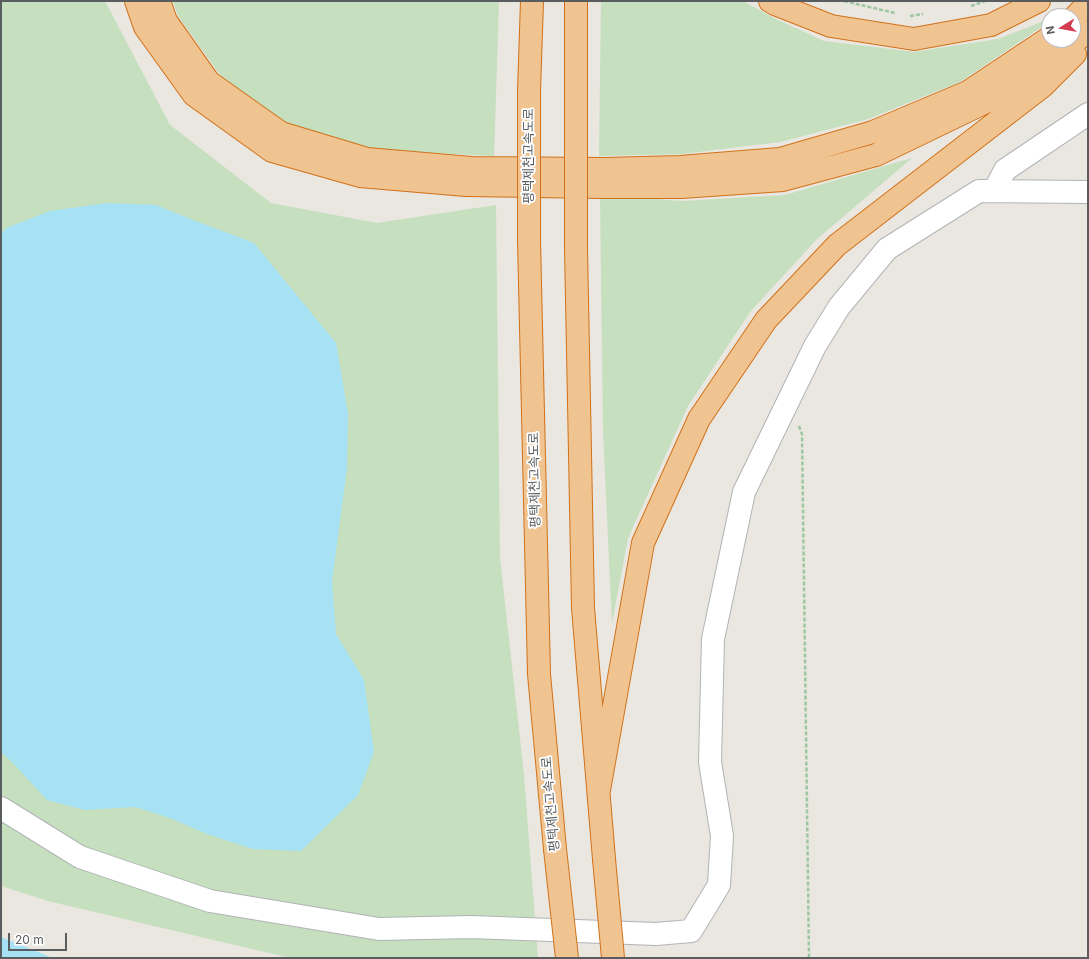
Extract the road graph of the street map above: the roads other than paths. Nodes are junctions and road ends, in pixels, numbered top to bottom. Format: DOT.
graph roads {
  1 [pos="136,1"];
  2 [pos="160,1"];
  3 [pos="532,1"];
  4 [pos="576,1"];
  5 [pos="770,1"];
  6 [pos="1039,1"];
  7 [pos="1088,3"];
  8 [pos="1081,10"];
  9 [pos="1088,32"];
  10 [pos="1088,40"];
  11 [pos="1041,43"];
  12 [pos="1088,114"];
  13 [pos="994,191"];
  14 [pos="1088,192"];
  15 [pos="599,790"];
  16 [pos="1,808"];
  17 [pos="567,958"];
  18 [pos="613,958"];
  1 -- 9 [label="highway"];
  2 -- 11 [label="highway"];
  3 -- 17 [label="highway, 평택제천고속도로, bridge"];
  4 -- 15 [label="highway, bridge"];
  5 -- 6 [label="highway"];
  7 -- 8 [label="highway"];
  10 -- 15 [label="highway"];
  12 -- 13 [label="street"];
  13 -- 14 [label="street"];
  13 -- 16 [label="street"];
  15 -- 18 [label="highway, bridge"];
}
